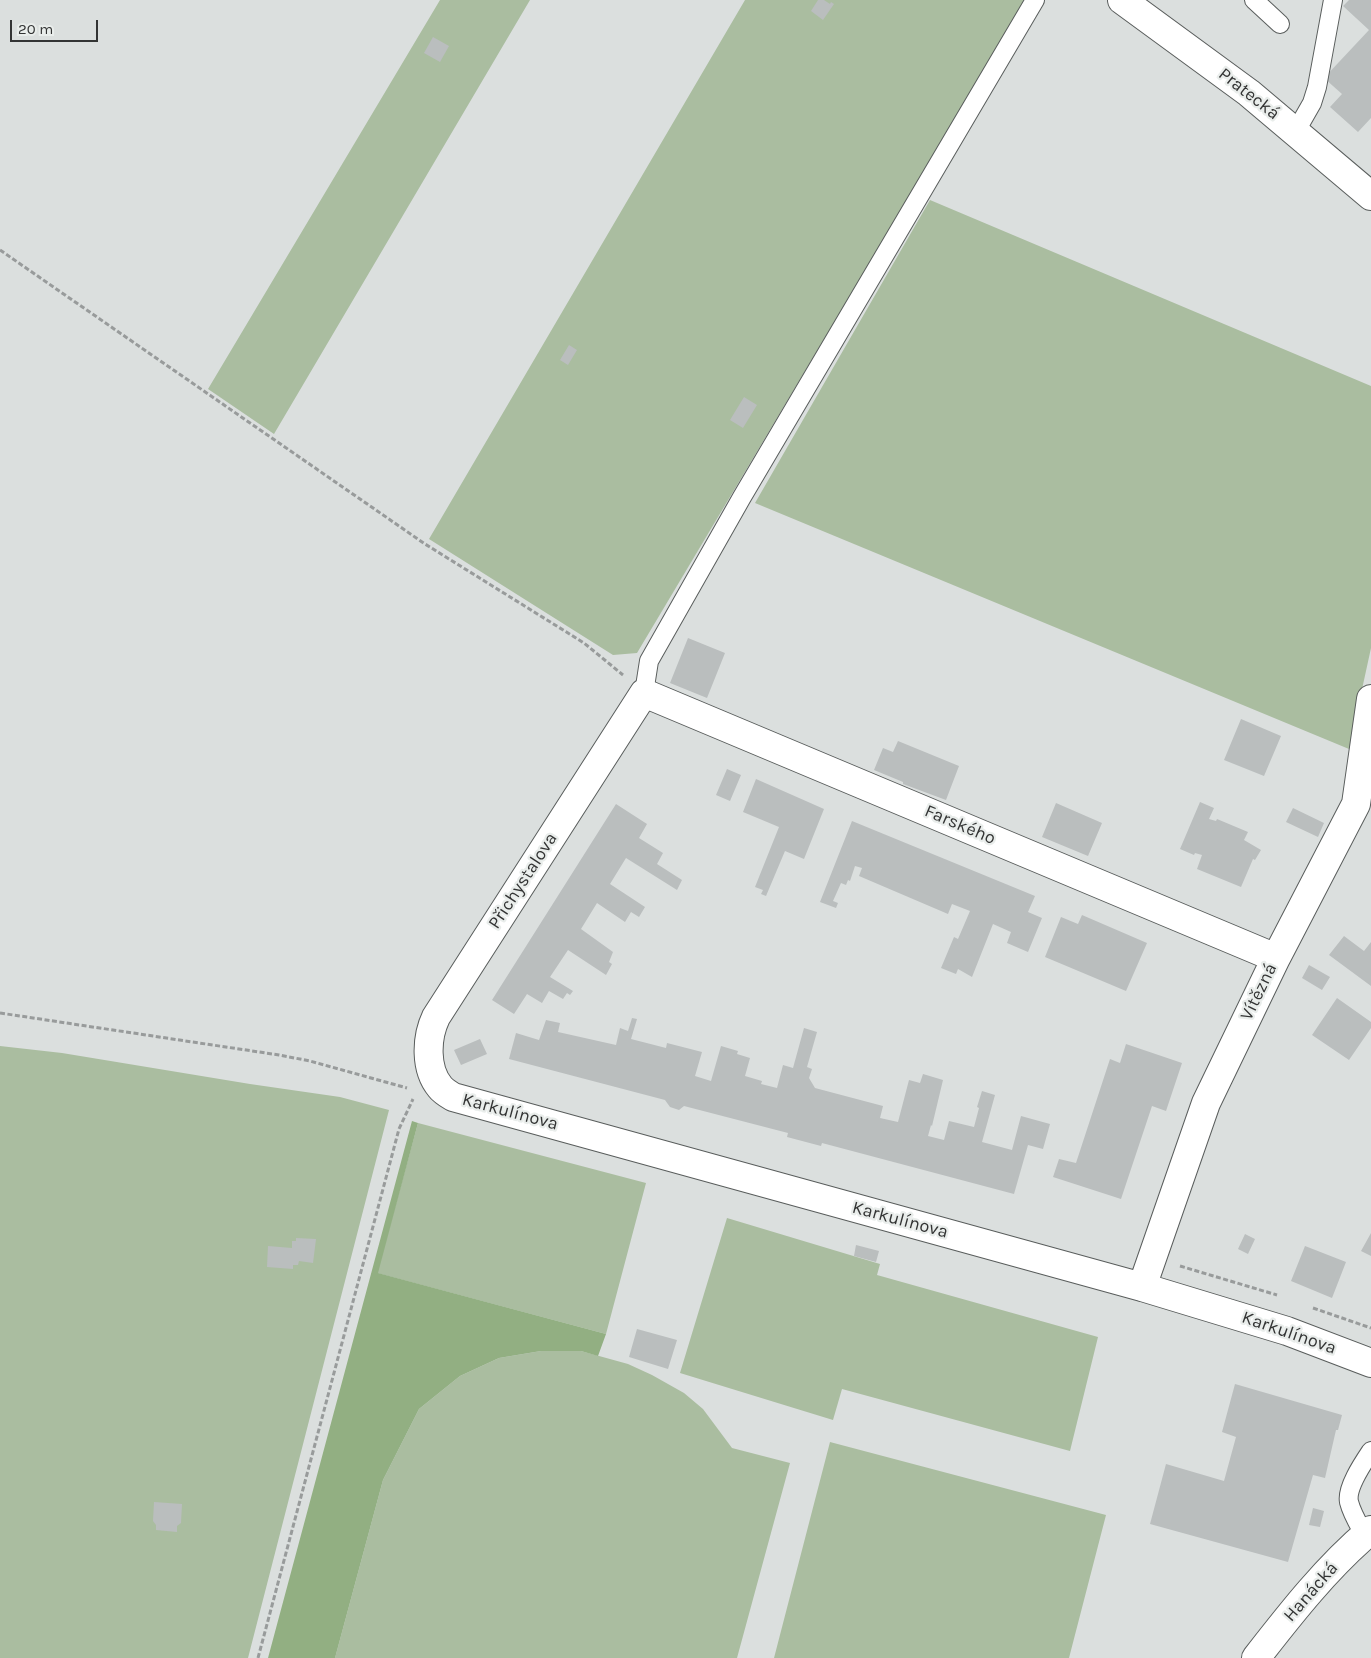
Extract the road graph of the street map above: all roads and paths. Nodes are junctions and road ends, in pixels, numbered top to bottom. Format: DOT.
graph roads {
  1 [pos="1035,0"];
  2 [pos="1122,0"];
  3 [pos="1254,0"];
  4 [pos="1333,0"];
  5 [pos="1280,24"];
  6 [pos="1296,132"];
  7 [pos="1371,196"];
  8 [pos="0,250"];
  9 [pos="644,693"];
  10 [pos="1371,699"];
  11 [pos="1276,958"];
  12 [pos="0,1013"];
  13 [pos="426,1081"];
  14 [pos="1142,1287"];
  15 [pos="1371,1363"];
  16 [pos="1371,1451"];
  17 [pos="1368,1533"];
  18 [pos="258,1658"];
  19 [pos="1256,1658"];
  1 -- 9 [label="lane"];
  2 -- 6 [label="street, Pratecká"];
  3 -- 5 [label="lane"];
  4 -- 6 [label="lane"];
  6 -- 7 [label="street, Pratecká"];
  8 -- 9 [label="path"];
  9 -- 11 [label="street, Farského"];
  9 -- 13 [label="street, Přichystalova"];
  10 -- 11 [label="street, Vítězná"];
  11 -- 14 [label="street, Vítězná"];
  12 -- 13 [label="path"];
  13 -- 14 [label="street, Karkulínova"];
  13 -- 18 [label="path"];
  14 -- 15 [label="street, Karkulínova"];
  16 -- 17 [label="lane"];
  17 -- 19 [label="street, Hanácká"];
}
